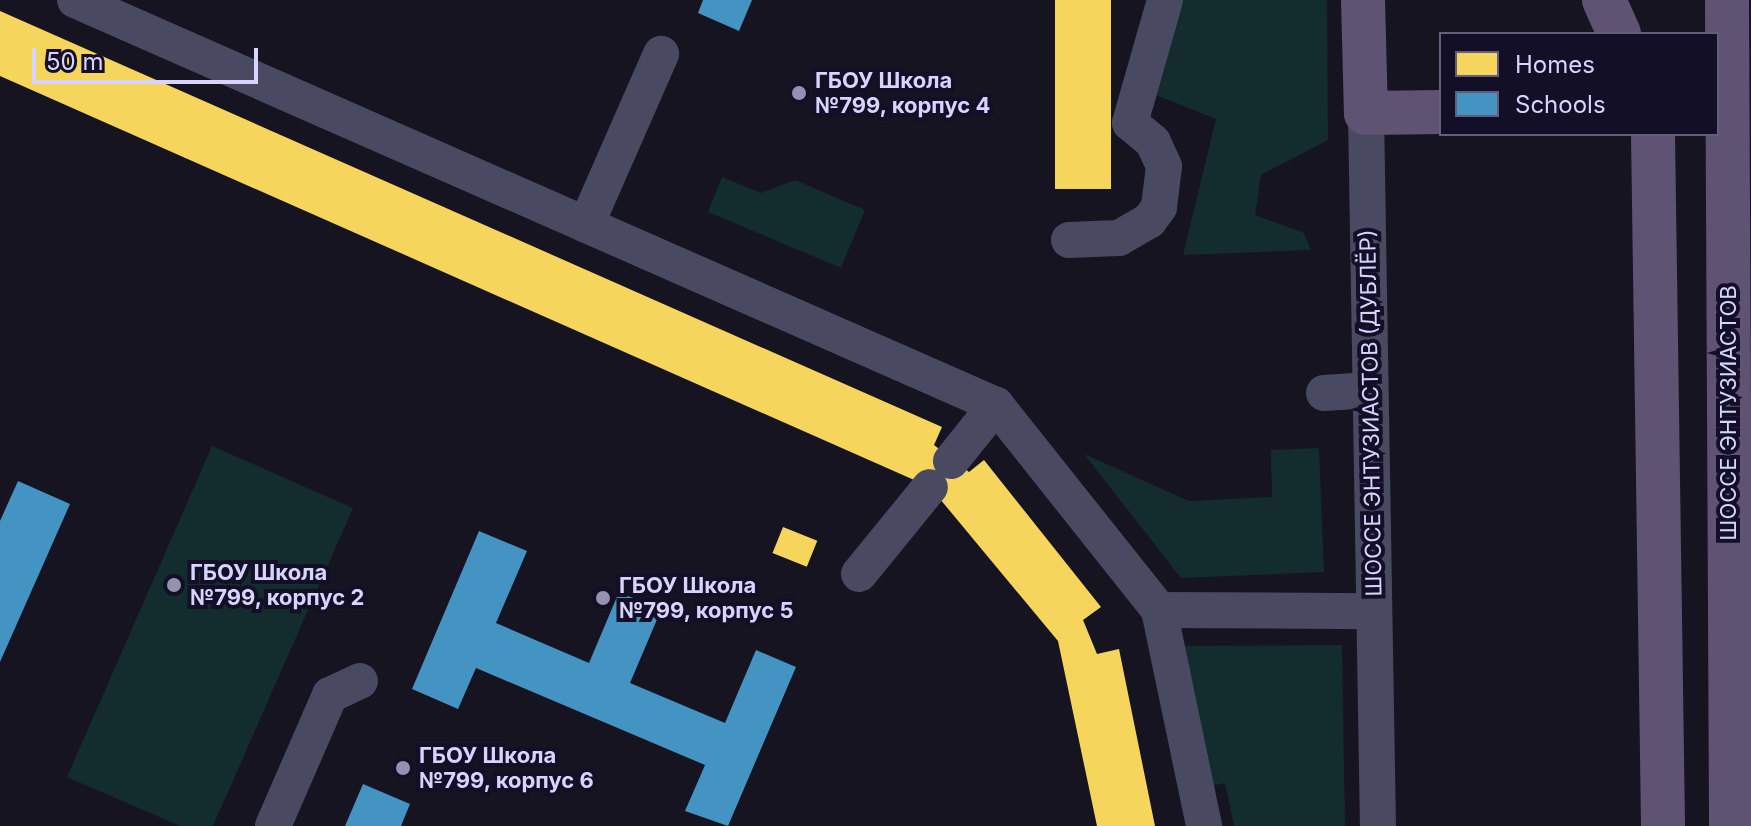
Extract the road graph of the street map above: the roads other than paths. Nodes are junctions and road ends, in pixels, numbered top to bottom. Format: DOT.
graph roads {
  1 [pos="75,0"];
  2 [pos="1165,0"];
  3 [pos="1363,0"];
  4 [pos="1604,0"];
  5 [pos="1727,0"];
  6 [pos="1618,32"];
  7 [pos="661,54"];
  8 [pos="1439,112"];
  9 [pos="1366,113"];
  10 [pos="1653,136"];
  11 [pos="586,225"];
  12 [pos="1069,240"];
  13 [pos="1370,390"];
  14 [pos="1324,393"];
  15 [pos="1006,406"];
  16 [pos="859,574"];
  17 [pos="1159,610"];
  18 [pos="1374,611"];
  19 [pos="360,681"];
  20 [pos="273,826"];
  21 [pos="1204,826"];
  22 [pos="1378,826"];
  23 [pos="1663,826"];
  24 [pos="1731,826"];
  1 -- 11 [label="street"];
  2 -- 12 [label="street"];
  3 -- 9 [label="main road, ШОССЕ ЭНТУЗИАСТОВ (ДУБЛЁР)"];
  4 -- 6 [label="main road"];
  5 -- 24 [label="main road, ШОССЕ ЭНТУЗИАСТОВ"];
  7 -- 11 [label="street"];
  8 -- 9 [label="main road"];
  9 -- 13 [label="street, ШОССЕ ЭНТУЗИАСТОВ (ДУБЛЁР)"];
  10 -- 23 [label="main road"];
  11 -- 15 [label="street"];
  13 -- 14 [label="street"];
  13 -- 18 [label="street, ШОССЕ ЭНТУЗИАСТОВ (ДУБЛЁР)"];
  15 -- 16 [label="street"];
  15 -- 17 [label="street"];
  17 -- 18 [label="street"];
  17 -- 21 [label="street"];
  18 -- 22 [label="street, ШОССЕ ЭНТУЗИАСТОВ (ДУБЛЁР)"];
  19 -- 20 [label="street"];
}
